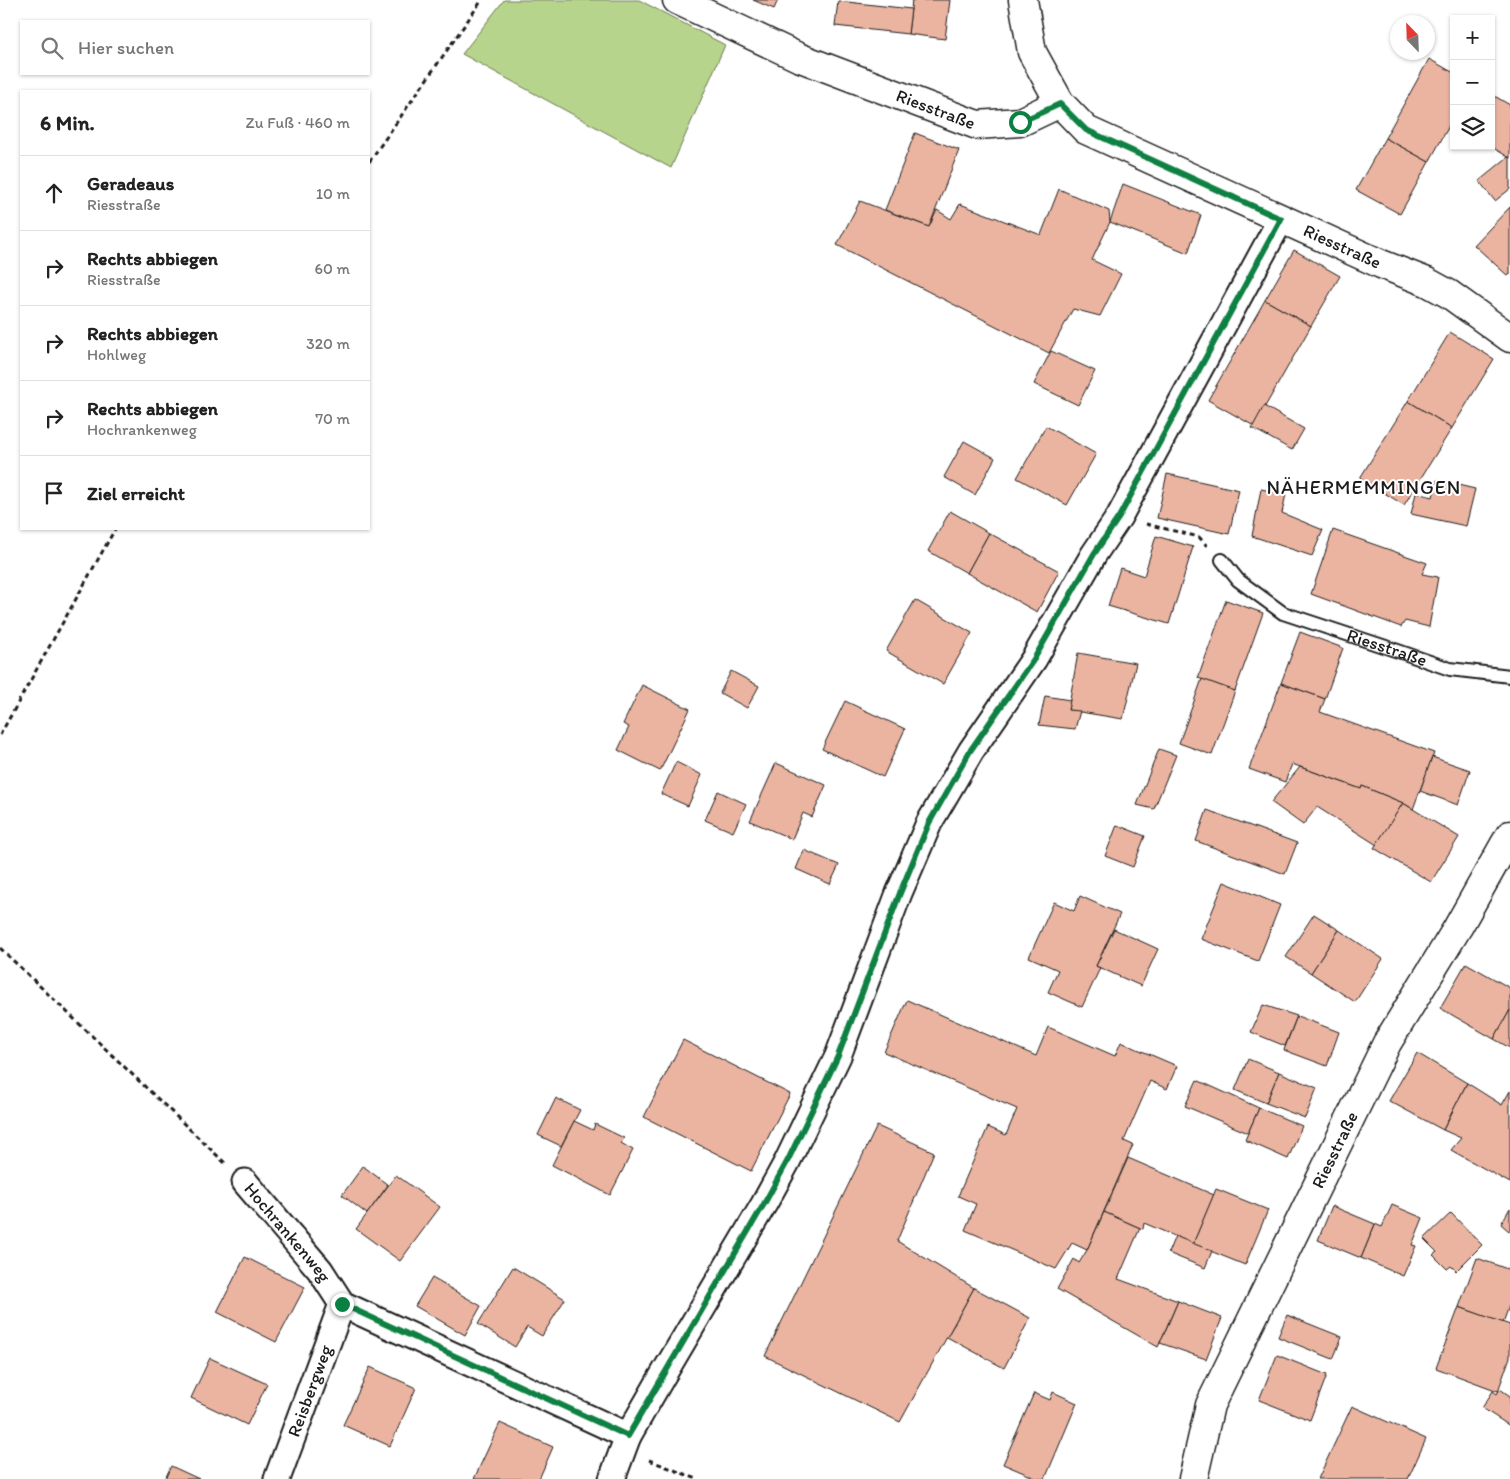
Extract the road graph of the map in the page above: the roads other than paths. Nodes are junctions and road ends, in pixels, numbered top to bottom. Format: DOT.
graph roads {
  1 [pos="677,0"];
  2 [pos="1023,0"];
  3 [pos="1060,104"];
  4 [pos="1281,219"];
  5 [pos="1510,338"];
  6 [pos="1222,560"];
  7 [pos="1510,676"];
  8 [pos="1510,835"];
  9 [pos="245,1182"];
  10 [pos="342,1304"];
  11 [pos="628,1436"];
  12 [pos="276,1479"];
  13 [pos="612,1479"];
  14 [pos="1193,1479"];
  1 -- 3 [label="street, Riesstraße"];
  2 -- 3 [label="street"];
  3 -- 4 [label="street, Riesstraße"];
  4 -- 5 [label="street, Riesstraße"];
  4 -- 11 [label="street"];
  6 -- 7 [label="lane, Riesstraße"];
  8 -- 14 [label="street, Riesstraße"];
  9 -- 10 [label="street, Hochrankenweg"];
  10 -- 11 [label="street"];
  10 -- 12 [label="street, Reisbergweg"];
  11 -- 13 [label="street"];
}
